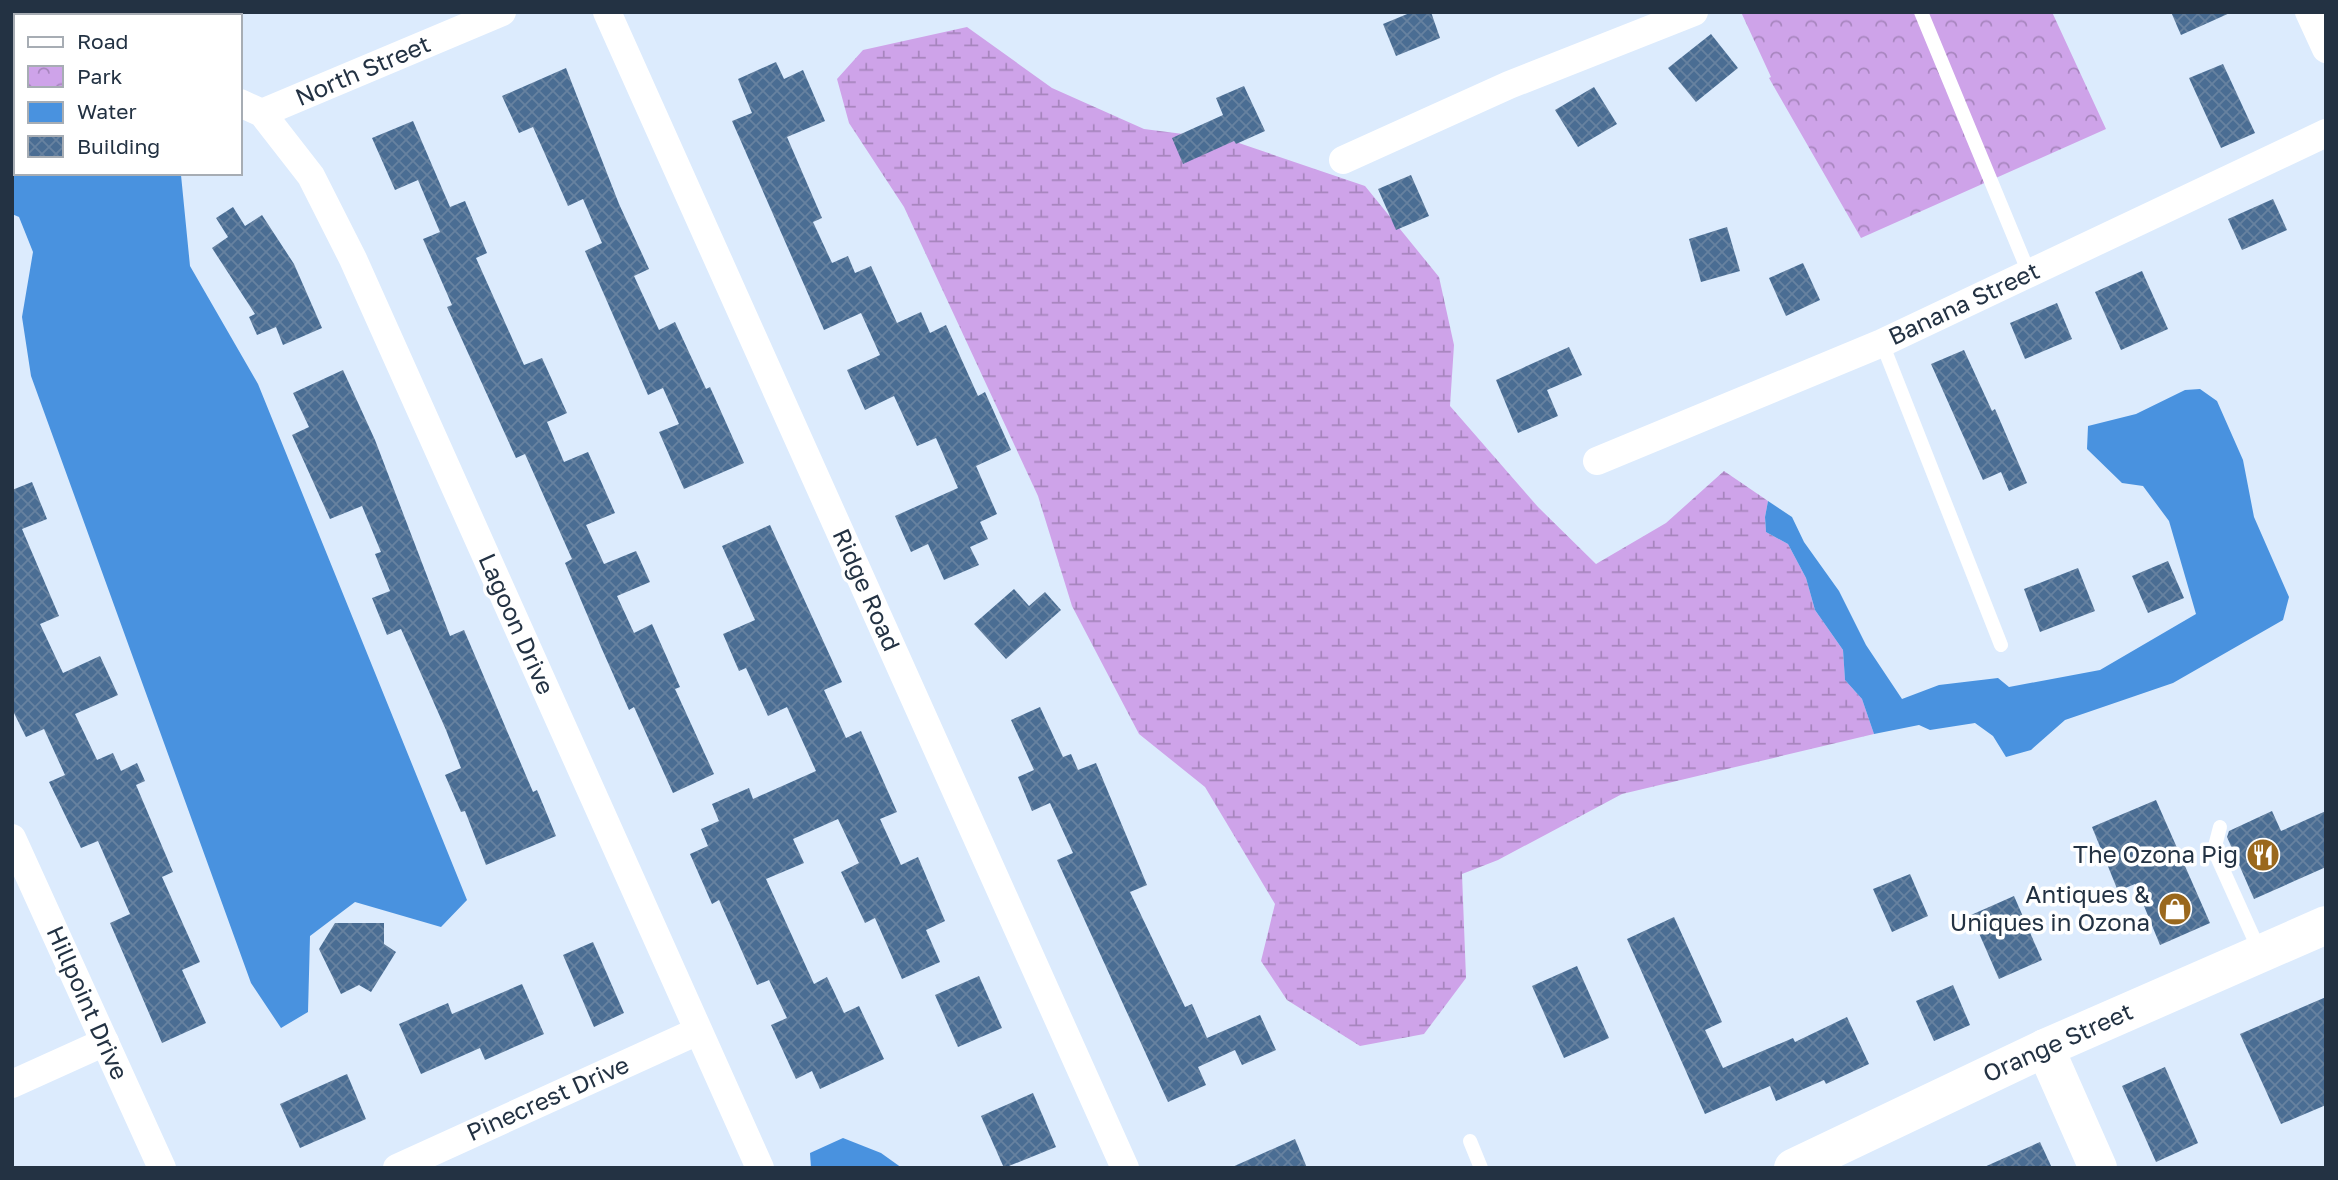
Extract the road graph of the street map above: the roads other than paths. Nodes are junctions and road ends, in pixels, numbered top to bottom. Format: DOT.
graph roads {
  1 [pos="502,12"];
  2 [pos="607,12"];
  3 [pos="1694,12"];
  4 [pos="1921,12"];
  5 [pos="2309,12"];
  6 [pos="2326,49"];
  7 [pos="251,108"];
  8 [pos="2326,133"];
  9 [pos="1343,160"];
  10 [pos="2029,273"];
  11 [pos="1882,343"];
  12 [pos="1597,461"];
  13 [pos="2001,645"];
  14 [pos="2220,827"];
  15 [pos="12,838"];
  16 [pos="2326,925"];
  17 [pos="2261,954"];
  18 [pos="698,1031"];
  19 [pos="105,1042"];
  20 [pos="2045,1048"];
  21 [pos="12,1084"];
  22 [pos="1470,1141"];
  23 [pos="162,1168"];
  24 [pos="397,1168"];
  25 [pos="760,1168"];
  26 [pos="1125,1168"];
  27 [pos="1481,1168"];
  28 [pos="1793,1168"];
  29 [pos="2098,1168"];
  1 -- 7 [label="street, North Street"];
  2 -- 26 [label="street, Ridge Road"];
  3 -- 9 [label="street"];
  4 -- 10 [label="lane"];
  5 -- 6 [label="street"];
  7 -- 18 [label="street, Lagoon Drive"];
  8 -- 10 [label="street, Banana Street"];
  10 -- 11 [label="street, Banana Street"];
  11 -- 12 [label="street, Banana Street"];
  11 -- 13 [label="lane"];
  14 -- 17 [label="lane"];
  15 -- 19 [label="street, Hillpoint Drive"];
  16 -- 17 [label="street, Orange Street"];
  17 -- 20 [label="street, Orange Street"];
  18 -- 24 [label="street, Pinecrest Drive"];
  18 -- 25 [label="street, Lagoon Drive"];
  19 -- 21 [label="street"];
  19 -- 23 [label="street, Hillpoint Drive"];
  20 -- 28 [label="street, Orange Street"];
  20 -- 29 [label="street"];
  22 -- 27 [label="lane"];
}
